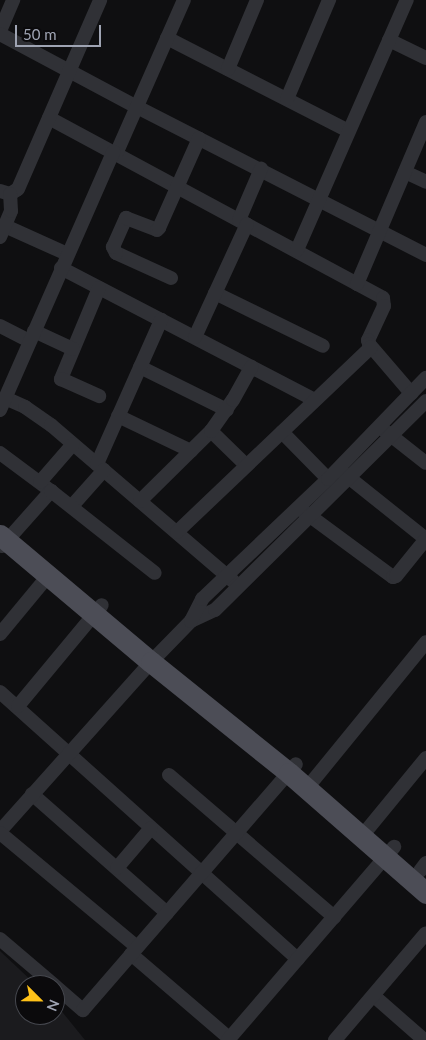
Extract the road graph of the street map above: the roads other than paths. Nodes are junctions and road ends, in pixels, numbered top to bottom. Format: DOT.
graph roads {
  1 [pos="13,0"];
  2 [pos="100,0"];
  3 [pos="184,0"];
  4 [pos="257,0"];
  5 [pos="329,0"];
  6 [pos="407,0"];
  7 [pos="0,32"];
  8 [pos="167,38"];
  9 [pos="390,40"];
  10 [pos="426,58"];
  11 [pos="228,69"];
  12 [pos="70,72"];
  13 [pos="287,99"];
  14 [pos="137,107"];
  15 [pos="49,118"];
  16 [pos="426,122"];
  17 [pos="349,131"];
  18 [pos="199,138"];
  19 [pos="114,153"];
  20 [pos="262,169"];
  21 [pos="405,172"];
  22 [pos="426,182"];
  23 [pos="178,187"];
  24 [pos="5,192"];
  25 [pos="319,199"];
  26 [pos="243,222"];
  27 [pos="2,232"];
  28 [pos="380,232"];
  29 [pos="297,250"];
  30 [pos="67,254"];
  31 [pos="426,255"];
  32 [pos="61,268"];
  33 [pos="171,278"];
  34 [pos="357,284"];
  35 [pos="99,288"];
  36 [pos="215,294"];
  37 [pos="161,320"];
  38 [pos="0,326"];
  39 [pos="31,336"];
  40 [pos="195,337"];
  41 [pos="323,346"];
  42 [pos="371,347"];
  43 [pos="73,349"];
  44 [pos="251,366"];
  45 [pos="140,367"];
  46 [pos="426,378"];
  47 [pos="411,393"];
  48 [pos="99,396"];
  49 [pos="315,400"];
  50 [pos="426,401"];
  51 [pos="2,404"];
  52 [pos="226,410"];
  53 [pos="118,416"];
  54 [pos="379,426"];
  55 [pos="211,431"];
  56 [pos="282,432"];
  57 [pos="391,435"];
  58 [pos="73,444"];
  59 [pos="190,451"];
  60 [pos="0,454"];
  61 [pos="426,463"];
  62 [pos="246,466"];
  63 [pos="101,467"];
  64 [pos="338,475"];
  65 [pos="40,482"];
  66 [pos="51,492"];
  67 [pos="140,501"];
  68 [pos="72,506"];
  69 [pos="304,512"];
  70 [pos="177,532"];
  71 [pos="4,535"];
  72 [pos="426,539"];
  73 [pos="155,573"];
  74 [pos="48,576"];
  75 [pos="227,576"];
  76 [pos="238,587"];
  77 [pos="98,610"];
  78 [pos="191,621"];
  79 [pos="0,634"];
  80 [pos="426,642"];
  81 [pos="155,657"];
  82 [pos="0,692"];
  83 [pos="18,706"];
  84 [pos="69,753"];
  85 [pos="426,758"];
  86 [pos="293,768"];
  87 [pos="169,775"];
  88 [pos="311,783"];
  89 [pos="32,794"];
  90 [pos="151,828"];
  91 [pos="0,832"];
  92 [pos="366,832"];
  93 [pos="236,833"];
  94 [pos="390,852"];
  95 [pos="117,868"];
  96 [pos="424,870"];
  97 [pos="201,874"];
  98 [pos="426,893"];
  99 [pos="167,913"];
  100 [pos="334,917"];
  101 [pos="426,933"];
  102 [pos="0,939"];
  103 [pos="134,951"];
  104 [pos="298,958"];
  105 [pos="43,975"];
  106 [pos="65,994"];
  107 [pos="374,996"];
  108 [pos="228,1039"];
  109 [pos="335,1040"];
  110 [pos="424,1040"];
  1 -- 7 [label="street"];
  2 -- 12 [label="street"];
  3 -- 8 [label="street"];
  4 -- 11 [label="street"];
  5 -- 13 [label="street"];
  6 -- 9 [label="street"];
  7 -- 12 [label="street"];
  8 -- 11 [label="street"];
  8 -- 14 [label="street"];
  9 -- 10 [label="street"];
  9 -- 17 [label="street"];
  11 -- 13 [label="street"];
  12 -- 14 [label="street"];
  12 -- 15 [label="street"];
  13 -- 17 [label="street"];
  14 -- 18 [label="street"];
  14 -- 19 [label="street"];
  15 -- 19 [label="street"];
  15 -- 24 [label="street"];
  16 -- 21 [label="street"];
  17 -- 25 [label="street"];
  18 -- 20 [label="street"];
  18 -- 23 [label="street"];
  19 -- 23 [label="street"];
  19 -- 30 [label="street"];
  20 -- 25 [label="street"];
  20 -- 26 [label="street"];
  21 -- 22 [label="street"];
  21 -- 28 [label="street"];
  23 -- 26 [label="street"];
  23 -- 33 [label="street"];
  24 -- 27 [label="street"];
  25 -- 28 [label="street"];
  25 -- 29 [label="street"];
  26 -- 29 [label="street"];
  26 -- 36 [label="street"];
  27 -- 30 [label="street"];
  28 -- 31 [label="street"];
  28 -- 34 [label="street"];
  29 -- 34 [label="street"];
  30 -- 32 [label="street"];
  32 -- 35 [label="street"];
  32 -- 39 [label="street"];
  34 -- 42 [label="street"];
  35 -- 37 [label="street"];
  35 -- 43 [label="street"];
  36 -- 40 [label="street"];
  36 -- 41 [label="street"];
  37 -- 40 [label="street"];
  37 -- 45 [label="street"];
  38 -- 39 [label="street"];
  39 -- 43 [label="street"];
  39 -- 51 [label="street"];
  40 -- 44 [label="street"];
  42 -- 47 [label="street"];
  42 -- 49 [label="street"];
  43 -- 48 [label="street"];
  44 -- 49 [label="street"];
  44 -- 52 [label="street"];
  45 -- 52 [label="street"];
  45 -- 53 [label="street"];
  46 -- 47 [label="street"];
  47 -- 54 [label="street"];
  49 -- 56 [label="street"];
  50 -- 57 [label="street"];
  51 -- 58 [label="street"];
  52 -- 55 [label="street"];
  53 -- 59 [label="street"];
  53 -- 63 [label="street"];
  54 -- 57 [label="street"];
  54 -- 64 [label="street"];
  55 -- 59 [label="street"];
  55 -- 62 [label="street"];
  56 -- 62 [label="street"];
  56 -- 64 [label="street"];
  57 -- 61 [label="street"];
  57 -- 64 [label="street"];
  58 -- 63 [label="street"];
  58 -- 65 [label="street"];
  59 -- 67 [label="street"];
  60 -- 65 [label="street"];
  62 -- 70 [label="street"];
  63 -- 67 [label="street"];
  63 -- 68 [label="street"];
  64 -- 69 [label="street"];
  64 -- 69 [label="street"];
  64 -- 72 [label="street"];
  65 -- 66 [label="street"];
  66 -- 68 [label="street"];
  66 -- 71 [label="street"];
  67 -- 70 [label="street"];
  68 -- 73 [label="street"];
  69 -- 72 [label="street"];
  69 -- 75 [label="street"];
  69 -- 76 [label="street"];
  70 -- 75 [label="street"];
  71 -- 74 [label="main road"];
  71 -- 77 [label="main road"];
  74 -- 77 [label="main road"];
  74 -- 79 [label="street"];
  75 -- 76 [label="street"];
  75 -- 78 [label="street"];
  76 -- 78 [label="street"];
  77 -- 81 [label="main road"];
  77 -- 83 [label="street"];
  78 -- 81 [label="street"];
  80 -- 88 [label="street"];
  81 -- 84 [label="street"];
  81 -- 86 [label="main road"];
  82 -- 83 [label="street"];
  83 -- 84 [label="street"];
  84 -- 89 [label="street"];
  84 -- 90 [label="street"];
  85 -- 92 [label="street"];
  86 -- 88 [label="main road"];
  86 -- 93 [label="street"];
  87 -- 93 [label="street"];
  88 -- 92 [label="main road"];
  89 -- 91 [label="street"];
  89 -- 95 [label="street"];
  90 -- 95 [label="street"];
  90 -- 97 [label="street"];
  91 -- 103 [label="street"];
  92 -- 94 [label="main road"];
  93 -- 97 [label="street"];
  93 -- 100 [label="street"];
  94 -- 96 [label="main road"];
  94 -- 98 [label="main road"];
  94 -- 100 [label="street"];
  95 -- 99 [label="street"];
  97 -- 99 [label="street"];
  97 -- 104 [label="street"];
  99 -- 103 [label="street"];
  100 -- 104 [label="street"];
  101 -- 107 [label="street"];
  102 -- 105 [label="street"];
  103 -- 106 [label="street"];
  103 -- 108 [label="street"];
  104 -- 108 [label="street"];
  107 -- 109 [label="street"];
  107 -- 110 [label="street"];
}
